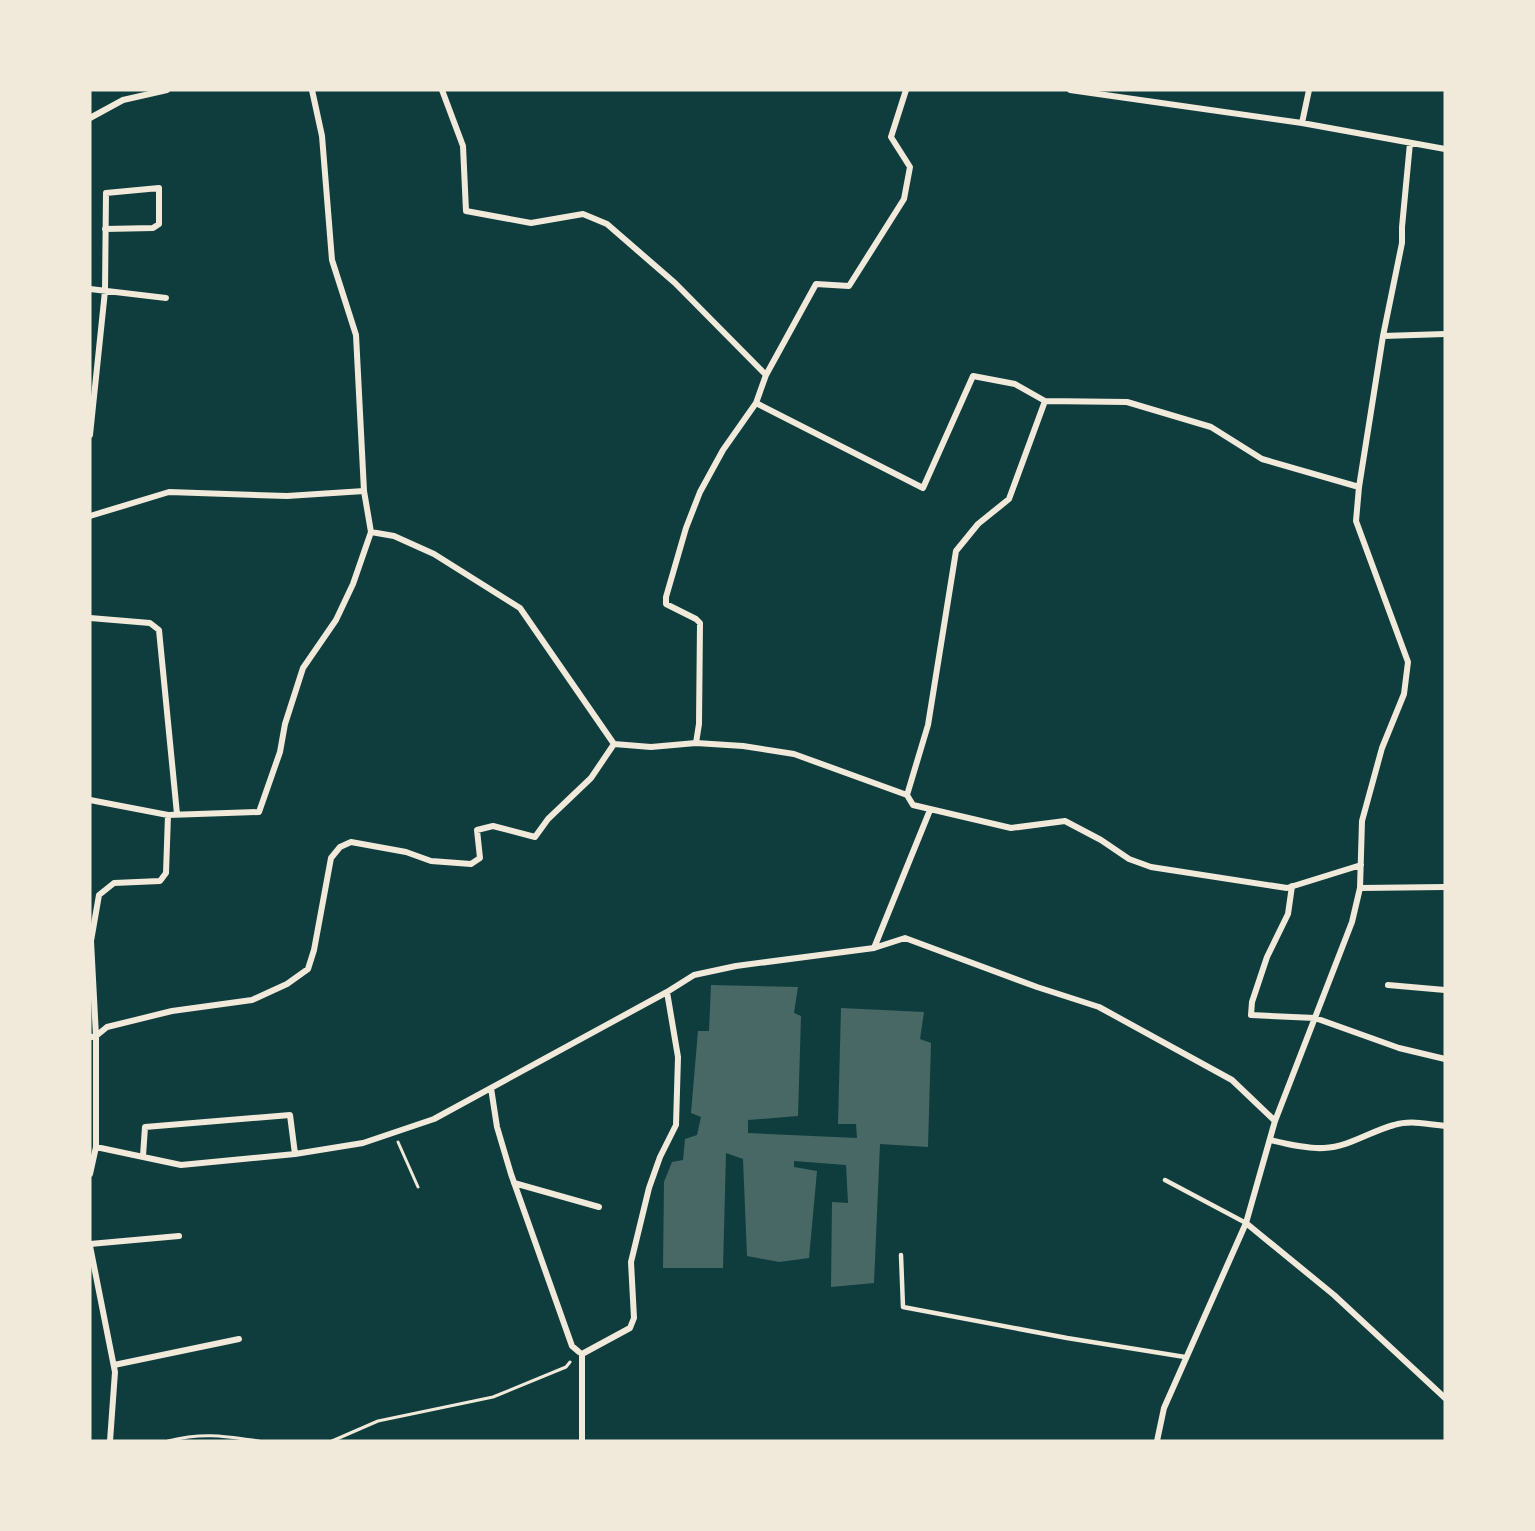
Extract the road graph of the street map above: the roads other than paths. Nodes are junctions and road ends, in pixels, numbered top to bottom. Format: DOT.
graph roads {
  1 [pos="167,90"];
  2 [pos="312,90"];
  3 [pos="442,90"];
  4 [pos="906,90"];
  5 [pos="1070,90"];
  6 [pos="1309,90"];
  7 [pos="90,118"];
  8 [pos="1302,123"];
  9 [pos="1410,143"];
  10 [pos="1445,149"];
  11 [pos="105,229"];
  12 [pos="90,289"];
  13 [pos="105,291"];
  14 [pos="166,298"];
  15 [pos="1445,334"];
  16 [pos="1383,336"];
  17 [pos="766,375"];
  18 [pos="1045,401"];
  19 [pos="756,403"];
  20 [pos="90,422"];
  21 [pos="90,435"];
  22 [pos="1359,487"];
  23 [pos="364,491"];
  24 [pos="90,516"];
  25 [pos="371,532"];
  26 [pos="90,618"];
  27 [pos="696,743"];
  28 [pos="614,744"];
  29 [pos="907,795"];
  30 [pos="90,800"];
  31 [pos="930,810"];
  32 [pos="177,814"];
  33 [pos="168,815"];
  34 [pos="1361,865"];
  35 [pos="1292,886"];
  36 [pos="1445,887"];
  37 [pos="1360,888"];
  38 [pos="90,941"];
  39 [pos="874,948"];
  40 [pos="1388,985"];
  41 [pos="1445,990"];
  42 [pos="667,992"];
  43 [pos="1314,1018"];
  44 [pos="93,1036"];
  45 [pos="1445,1059"];
  46 [pos="491,1088"];
  47 [pos="1275,1121"];
  48 [pos="1445,1126"];
  49 [pos="1270,1140"];
  50 [pos="96,1147"];
  51 [pos="295,1154"];
  52 [pos="143,1156"];
  53 [pos="90,1174"];
  54 [pos="1165,1180"];
  55 [pos="514,1183"];
  56 [pos="599,1206"];
  57 [pos="1246,1222"];
  58 [pos="179,1236"];
  59 [pos="90,1245"];
  60 [pos="901,1255"];
  61 [pos="239,1339"];
  62 [pos="579,1352"];
  63 [pos="1185,1357"];
  64 [pos="114,1365"];
  65 [pos="1445,1398"];
  66 [pos="111,1441"];
  67 [pos="582,1441"];
  68 [pos="1157,1441"];
  1 -- 7 [label="street"];
  2 -- 23 [label="street"];
  3 -- 17 [label="street"];
  4 -- 17 [label="street"];
  5 -- 8 [label="street"];
  6 -- 8 [label="street"];
  8 -- 9 [label="street"];
  9 -- 10 [label="street"];
  9 -- 16 [label="street"];
  11 -- 11 [label="street"];
  11 -- 13 [label="street"];
  12 -- 13 [label="street"];
  13 -- 14 [label="street"];
  13 -- 20 [label="street"];
  15 -- 16 [label="street"];
  16 -- 22 [label="street"];
  17 -- 19 [label="street"];
  18 -- 19 [label="street"];
  18 -- 22 [label="street"];
  18 -- 29 [label="street"];
  19 -- 27 [label="street"];
  20 -- 21 [label="street"];
  22 -- 34 [label="street"];
  23 -- 24 [label="street"];
  23 -- 25 [label="street"];
  25 -- 28 [label="street"];
  25 -- 32 [label="street"];
  26 -- 32 [label="street"];
  27 -- 28 [label="street"];
  27 -- 29 [label="street"];
  28 -- 44 [label="street"];
  29 -- 31 [label="street"];
  30 -- 33 [label="street"];
  31 -- 35 [label="street"];
  31 -- 39 [label="street"];
  32 -- 33 [label="street"];
  33 -- 38 [label="street"];
  34 -- 35 [label="street"];
  34 -- 37 [label="street"];
  35 -- 43 [label="street"];
  36 -- 37 [label="street"];
  37 -- 43 [label="street"];
  38 -- 44 [label="street"];
  39 -- 42 [label="street"];
  39 -- 47 [label="street"];
  40 -- 41 [label="street"];
  42 -- 46 [label="street"];
  42 -- 67 [label="street"];
  43 -- 45 [label="street"];
  43 -- 47 [label="street"];
  44 -- 50 [label="street"];
  46 -- 51 [label="street"];
  46 -- 55 [label="street"];
  47 -- 49 [label="street"];
  48 -- 49 [label="street"];
  49 -- 57 [label="street"];
  50 -- 52 [label="street"];
  50 -- 53 [label="street"];
  51 -- 52 [label="street"];
  51 -- 52 [label="street"];
  54 -- 57 [label="lane"];
  55 -- 56 [label="street"];
  55 -- 62 [label="street"];
  57 -- 63 [label="street"];
  57 -- 65 [label="street"];
  58 -- 59 [label="street"];
  59 -- 64 [label="street"];
  60 -- 63 [label="lane"];
  61 -- 64 [label="street"];
  63 -- 68 [label="street"];
  64 -- 66 [label="street"];
}
